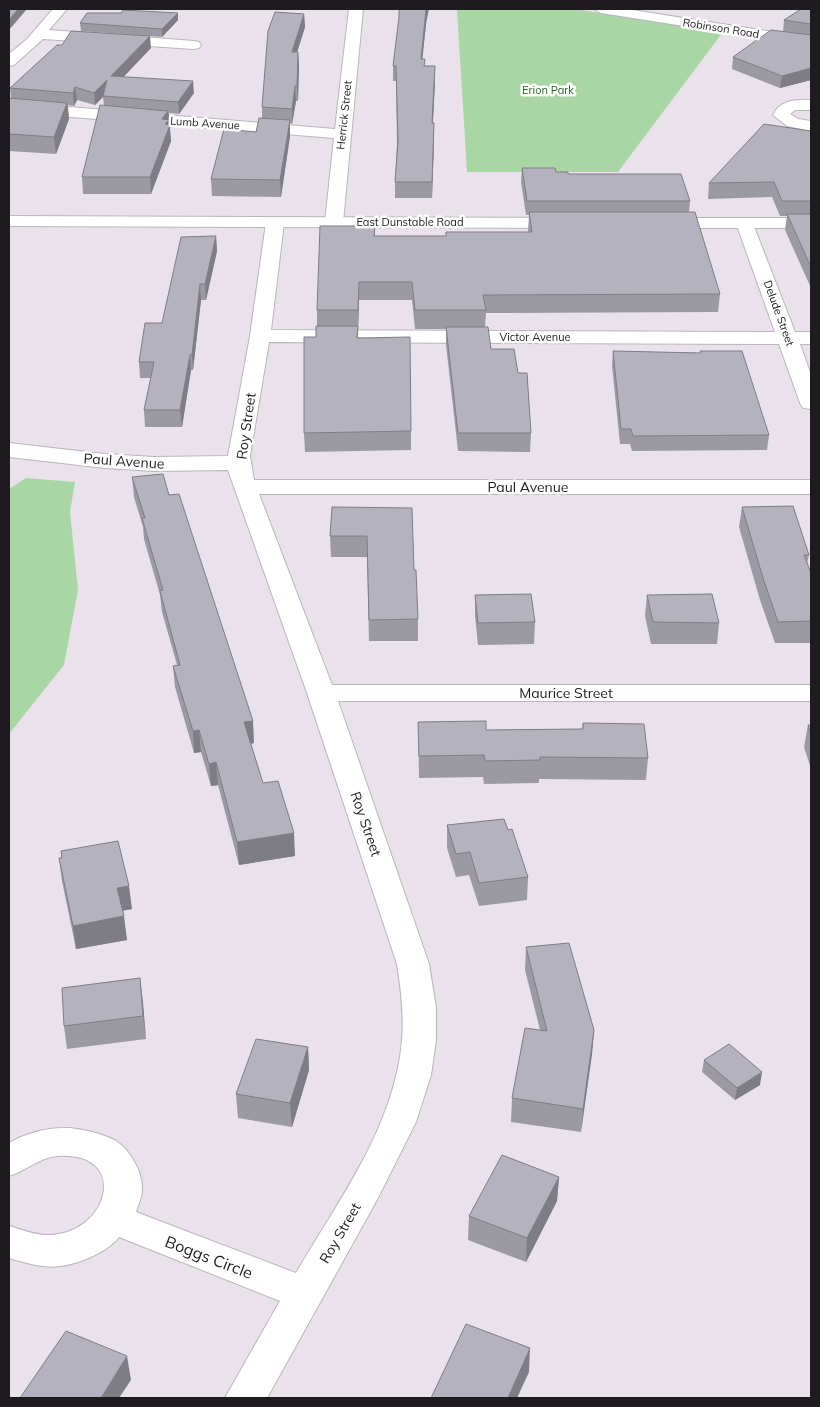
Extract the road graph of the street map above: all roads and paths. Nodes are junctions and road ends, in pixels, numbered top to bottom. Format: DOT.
graph roads {
  1 [pos="60,9"];
  2 [pos="356,9"];
  3 [pos="601,9"];
  4 [pos="699,9"];
  5 [pos="683,22"];
  6 [pos="35,38"];
  7 [pos="9,40"];
  8 [pos="811,42"];
  9 [pos="194,45"];
  10 [pos="9,62"];
  11 [pos="811,105"];
  12 [pos="9,108"];
  13 [pos="811,126"];
  14 [pos="342,134"];
  15 [pos="9,221"];
  16 [pos="334,222"];
  17 [pos="275,223"];
  18 [pos="579,223"];
  19 [pos="647,223"];
  20 [pos="745,223"];
  21 [pos="811,223"];
  22 [pos="260,336"];
  23 [pos="788,338"];
  24 [pos="811,338"];
  25 [pos="811,403"];
  26 [pos="9,450"];
  27 [pos="243,475"];
  28 [pos="811,486"];
  29 [pos="321,693"];
  30 [pos="811,694"];
  31 [pos="9,1162"];
  32 [pos="113,1220"];
  33 [pos="9,1242"];
  34 [pos="305,1294"];
  35 [pos="245,1398"];
  1 -- 6 [label="street"];
  2 -- 14 [label="street, Herrick Street"];
  3 -- 5 [label="street, Robinson Road"];
  4 -- 5 [label="street"];
  5 -- 8 [label="street, Robinson Road"];
  6 -- 7 [label="street"];
  6 -- 9 [label="street"];
  6 -- 10 [label="street"];
  11 -- 13 [label="street"];
  12 -- 14 [label="street, Lumb Avenue"];
  14 -- 16 [label="street, Herrick Street"];
  15 -- 17 [label="street, East Dunstable Road"];
  16 -- 17 [label="street, East Dunstable Road"];
  16 -- 18 [label="street, East Dunstable Road"];
  17 -- 22 [label="street, Roy Street"];
  19 -- 20 [label="street"];
  20 -- 21 [label="street"];
  20 -- 23 [label="street, Delude Street"];
  22 -- 23 [label="street, Victor Avenue"];
  22 -- 27 [label="street, Roy Street"];
  23 -- 24 [label="street, Victor Avenue"];
  23 -- 25 [label="street, Delude Street"];
  26 -- 27 [label="street, Paul Avenue"];
  27 -- 28 [label="street, Paul Avenue"];
  27 -- 29 [label="street, Roy Street"];
  29 -- 30 [label="street, Maurice Street"];
  29 -- 34 [label="street, Roy Street"];
  31 -- 32 [label="street"];
  32 -- 33 [label="street"];
  32 -- 34 [label="street, Boggs Circle"];
  34 -- 35 [label="street, Roy Street"];
}
